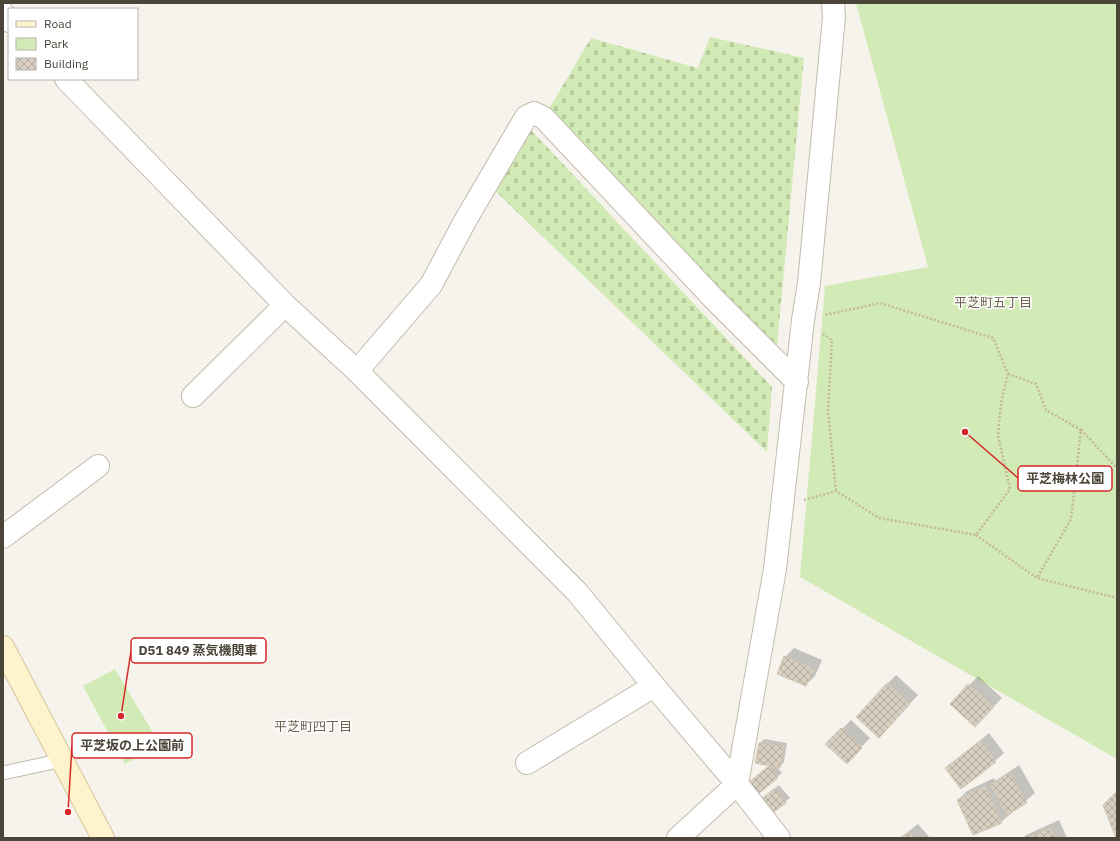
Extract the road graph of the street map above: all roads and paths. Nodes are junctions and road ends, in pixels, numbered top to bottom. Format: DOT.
graph roads {
  1 [pos="833,3"];
  2 [pos="67,80"];
  3 [pos="285,305"];
  4 [pos="802,320"];
  5 [pos="357,371"];
  6 [pos="1008,374"];
  7 [pos="797,382"];
  8 [pos="193,396"];
  9 [pos="1081,430"];
  10 [pos="98,466"];
  11 [pos="1117,468"];
  12 [pos="836,491"];
  13 [pos="783,506"];
  14 [pos="976,535"];
  15 [pos="3,537"];
  16 [pos="1037,578"];
  17 [pos="1117,598"];
  18 [pos="3,647"];
  19 [pos="654,686"];
  20 [pos="63,760"];
  21 [pos="527,763"];
  22 [pos="3,773"];
  23 [pos="737,784"];
  24 [pos="103,838"];
  25 [pos="678,838"];
  26 [pos="780,838"];
  1 -- 4 [label="street"];
  2 -- 3 [label="street"];
  3 -- 5 [label="street"];
  3 -- 8 [label="street"];
  4 -- 6 [label="path"];
  4 -- 7 [label="street"];
  4 -- 12 [label="path"];
  5 -- 7 [label="street"];
  5 -- 19 [label="street"];
  6 -- 9 [label="path"];
  6 -- 14 [label="path"];
  7 -- 13 [label="street"];
  9 -- 11 [label="path"];
  9 -- 16 [label="path"];
  10 -- 15 [label="street"];
  12 -- 13 [label="path"];
  12 -- 14 [label="path"];
  13 -- 23 [label="street"];
  14 -- 16 [label="path"];
  16 -- 17 [label="path"];
  18 -- 20 [label="street"];
  19 -- 21 [label="street"];
  19 -- 23 [label="street"];
  20 -- 22 [label="lane"];
  20 -- 24 [label="street"];
  23 -- 25 [label="street"];
  23 -- 26 [label="street"];
}
